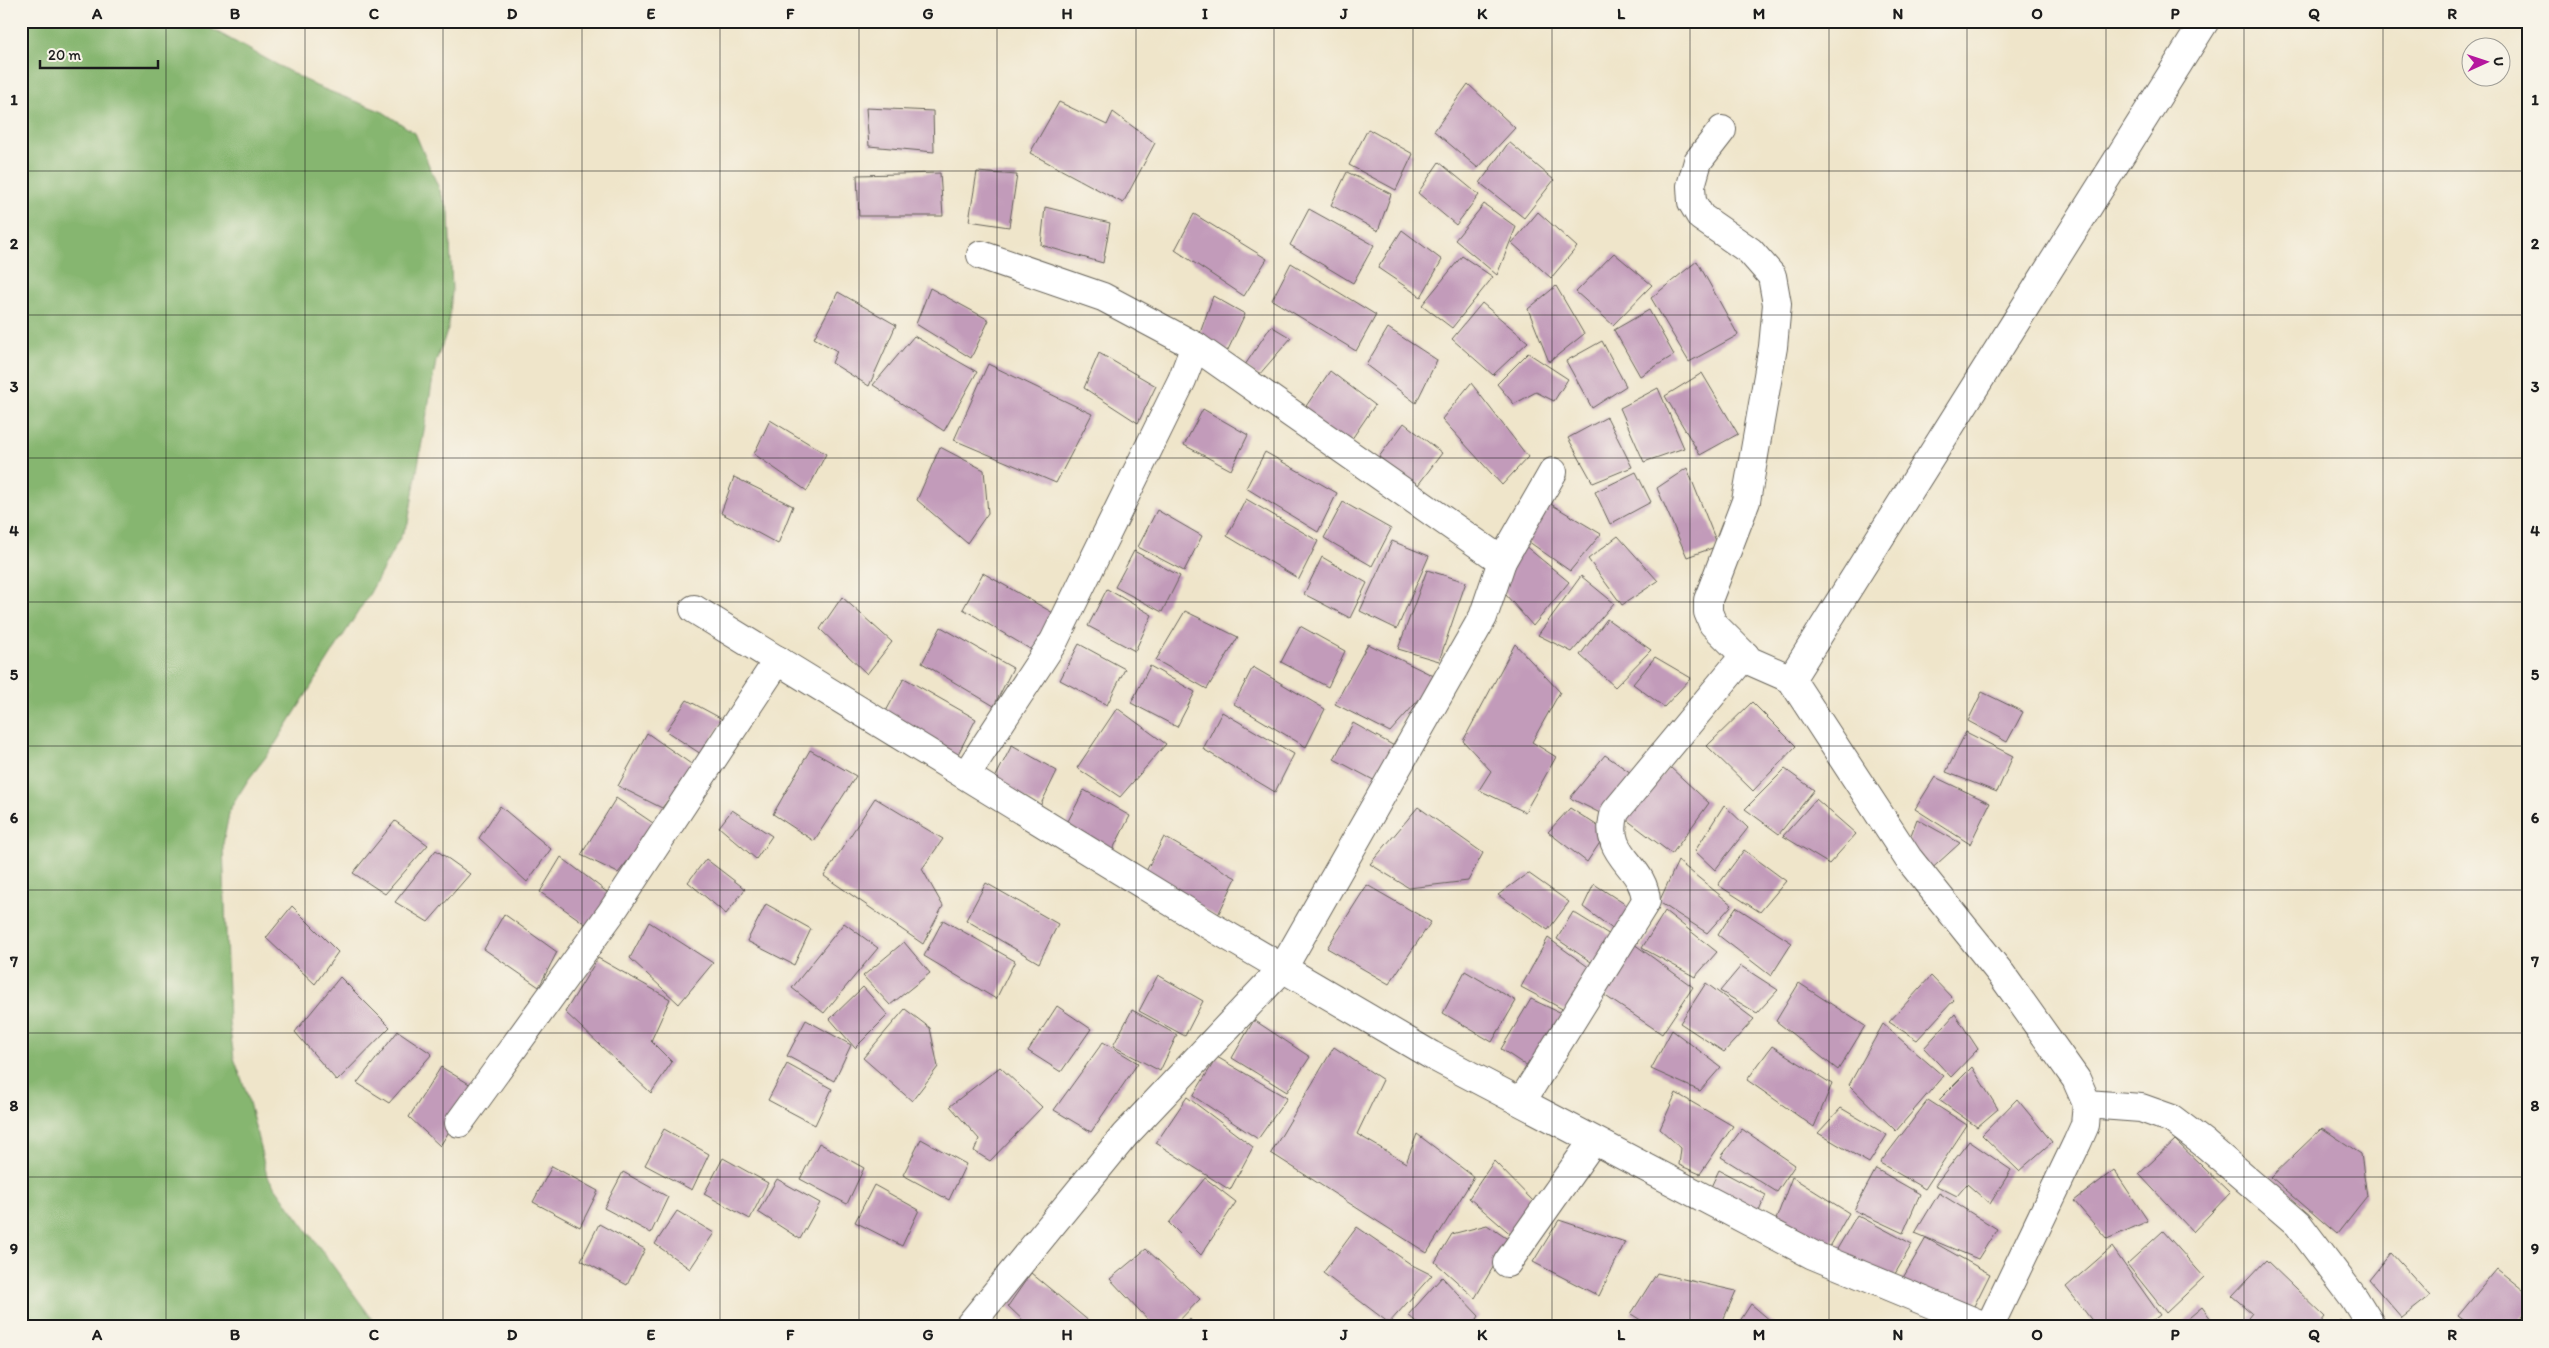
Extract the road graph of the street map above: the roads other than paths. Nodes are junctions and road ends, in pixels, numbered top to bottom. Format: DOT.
graph roads {
  1 [pos="2205,21"];
  2 [pos="1722,130"];
  3 [pos="981,255"];
  4 [pos="1195,346"];
  5 [pos="1553,472"];
  6 [pos="1502,561"];
  7 [pos="694,609"];
  8 [pos="1745,655"];
  9 [pos="778,660"];
  10 [pos="1791,679"];
  11 [pos="966,775"];
  12 [pos="1283,968"];
  13 [pos="1522,1101"];
  14 [pos="2088,1104"];
  15 [pos="459,1123"];
  16 [pos="1594,1140"];
  17 [pos="1507,1263"];
  18 [pos="968,1327"];
  19 [pos="1988,1327"];
  20 [pos="2372,1327"];
  1 -- 10 [label="street"];
  2 -- 8 [label="street"];
  3 -- 4 [label="street"];
  4 -- 6 [label="street"];
  4 -- 11 [label="street"];
  5 -- 6 [label="street"];
  6 -- 12 [label="street"];
  7 -- 9 [label="street"];
  8 -- 10 [label="street"];
  8 -- 13 [label="street"];
  9 -- 11 [label="street"];
  9 -- 15 [label="street"];
  10 -- 14 [label="street"];
  11 -- 12 [label="street"];
  12 -- 13 [label="street"];
  12 -- 18 [label="street"];
  13 -- 16 [label="street"];
  14 -- 19 [label="street"];
  14 -- 20 [label="street"];
  16 -- 17 [label="street"];
  16 -- 19 [label="street"];
}
